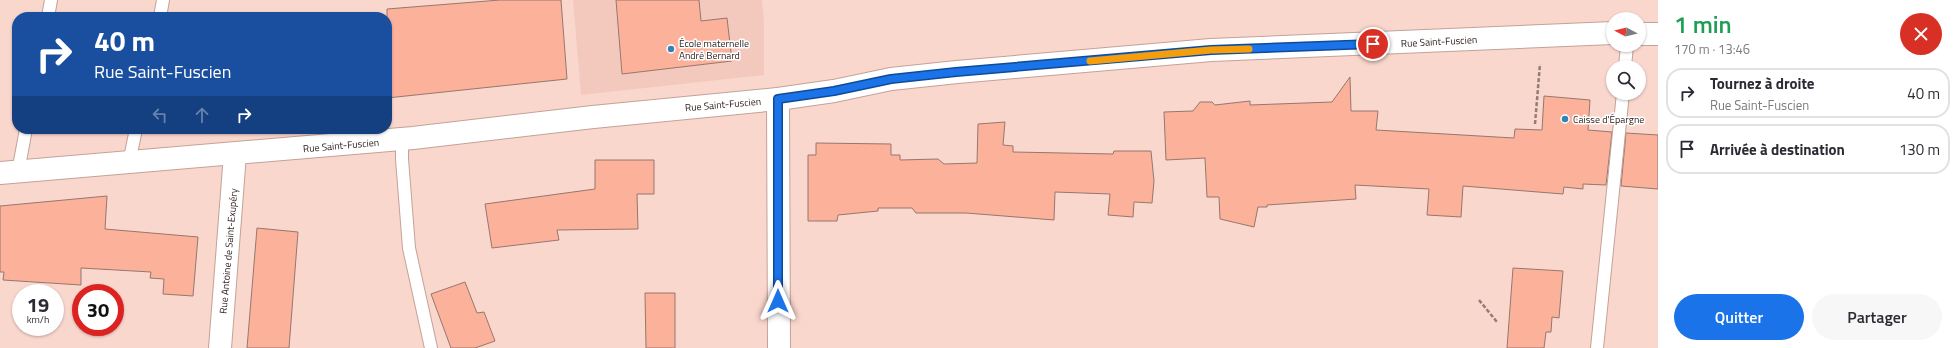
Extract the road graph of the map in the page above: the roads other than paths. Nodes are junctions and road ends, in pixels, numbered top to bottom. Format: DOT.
graph roads {
  1 [pos="51,0"];
  2 [pos="163,0"];
  3 [pos="49,12"];
  4 [pos="161,12"];
  5 [pos="1606,33"];
  6 [pos="1646,34"];
  7 [pos="1658,34"];
  8 [pos="778,99"];
  9 [pos="1621,100"];
  10 [pos="24,134"];
  11 [pos="135,134"];
  12 [pos="402,139"];
  13 [pos="235,154"];
  14 [pos="130,163"];
  15 [pos="9,172"];
  16 [pos="220,348"];
  17 [pos="431,348"];
  18 [pos="779,348"];
  19 [pos="1597,348"];
  1 -- 3 [label="lane"];
  2 -- 4 [label="lane"];
  5 -- 8 [label="main road, Rue Saint-Fuscien"];
  6 -- 7 [label="main road"];
  8 -- 12 [label="main road, Rue Saint-Fuscien"];
  8 -- 18 [label="main road"];
  9 -- 19 [label="lane"];
  10 -- 15 [label="lane"];
  11 -- 14 [label="lane"];
  12 -- 13 [label="main road, Rue Saint-Fuscien"];
  12 -- 17 [label="lane"];
  13 -- 14 [label="main road, Rue Saint-Fuscien"];
  13 -- 16 [label="main road, Rue Antoine de Saint-Exupéry"];
  14 -- 15 [label="main road, Rue Saint-Fuscien"];
}
